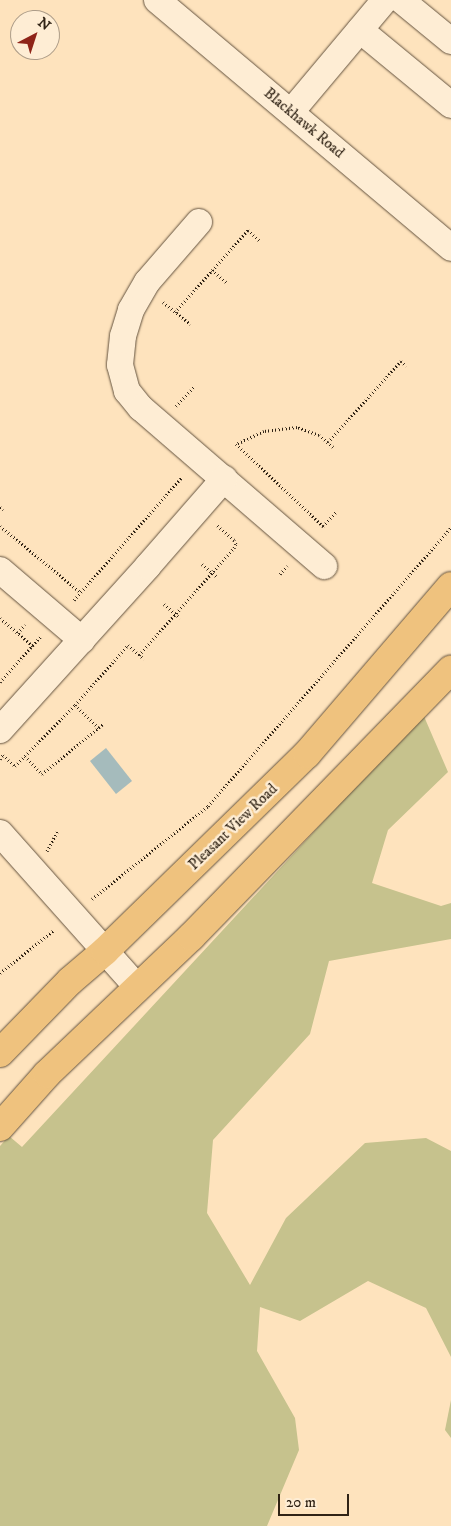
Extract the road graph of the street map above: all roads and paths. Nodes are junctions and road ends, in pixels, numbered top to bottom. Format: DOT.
graph roads {
  1 [pos="157,0"];
  2 [pos="385,0"];
  3 [pos="401,0"];
  4 [pos="360,30"];
  5 [pos="451,41"];
  6 [pos="451,105"];
  7 [pos="291,112"];
  8 [pos="199,222"];
  9 [pos="260,241"];
  10 [pos="451,248"];
  11 [pos="212,270"];
  12 [pos="227,283"];
  13 [pos="156,305"];
  14 [pos="175,312"];
  15 [pos="190,324"];
  16 [pos="406,366"];
  17 [pos="194,387"];
  18 [pos="170,413"];
  19 [pos="328,442"];
  20 [pos="333,448"];
  21 [pos="188,471"];
  22 [pos="224,479"];
  23 [pos="337,511"];
  24 [pos="214,523"];
  25 [pos="0,526"];
  26 [pos="451,527"];
  27 [pos="289,563"];
  28 [pos="202,564"];
  29 [pos="324,566"];
  30 [pos="0,570"];
  31 [pos="212,573"];
  32 [pos="280,574"];
  33 [pos="217,577"];
  34 [pos="451,586"];
  35 [pos="80,592"];
  36 [pos="71,603"];
  37 [pos="164,604"];
  38 [pos="176,613"];
  39 [pos="0,618"];
  40 [pos="180,618"];
  41 [pos="46,630"];
  42 [pos="82,640"];
  43 [pos="33,646"];
  44 [pos="140,655"];
  45 [pos="144,659"];
  46 [pos="451,670"];
  47 [pos="0,682"];
  48 [pos="75,705"];
  49 [pos="4,718"];
  50 [pos="103,724"];
  51 [pos="99,728"];
  52 [pos="25,756"];
  53 [pos="0,759"];
  54 [pos="58,830"];
  55 [pos="0,833"];
  56 [pos="43,856"];
  57 [pos="86,904"];
  58 [pos="62,924"];
  59 [pos="105,951"];
  60 [pos="0,973"];
  61 [pos="137,987"];
  62 [pos="0,1053"];
  63 [pos="0,1127"];
  1 -- 7 [label="street, Blackhawk Road"];
  2 -- 4 [label="street"];
  3 -- 5 [label="street"];
  4 -- 6 [label="street"];
  4 -- 7 [label="street"];
  7 -- 10 [label="street, Blackhawk Road"];
  8 -- 22 [label="street"];
  9 -- 11 [label="path"];
  11 -- 12 [label="path"];
  11 -- 14 [label="path"];
  13 -- 14 [label="path"];
  14 -- 15 [label="path"];
  16 -- 19 [label="path"];
  17 -- 18 [label="path"];
  19 -- 20 [label="path"];
  19 -- 23 [label="path"];
  21 -- 35 [label="path"];
  22 -- 29 [label="street"];
  22 -- 42 [label="street"];
  24 -- 31 [label="path"];
  25 -- 35 [label="path"];
  26 -- 57 [label="path"];
  27 -- 32 [label="path"];
  28 -- 31 [label="path"];
  30 -- 42 [label="street"];
  31 -- 33 [label="path"];
  31 -- 38 [label="path"];
  34 -- 59 [label="main road, Pleasant View Road"];
  35 -- 36 [label="path"];
  37 -- 38 [label="path"];
  38 -- 40 [label="path"];
  38 -- 44 [label="path"];
  39 -- 43 [label="path"];
  41 -- 43 [label="path"];
  42 -- 49 [label="street"];
  43 -- 47 [label="path"];
  44 -- 45 [label="path"];
  44 -- 48 [label="path"];
  46 -- 61 [label="main road"];
  48 -- 51 [label="path"];
  48 -- 52 [label="path"];
  50 -- 51 [label="path"];
  51 -- 52 [label="path"];
  52 -- 53 [label="path"];
  54 -- 56 [label="path"];
  55 -- 59 [label="street"];
  58 -- 60 [label="path"];
  59 -- 61 [label="street"];
  59 -- 62 [label="main road, Pleasant View Road"];
  61 -- 63 [label="main road"];
}
